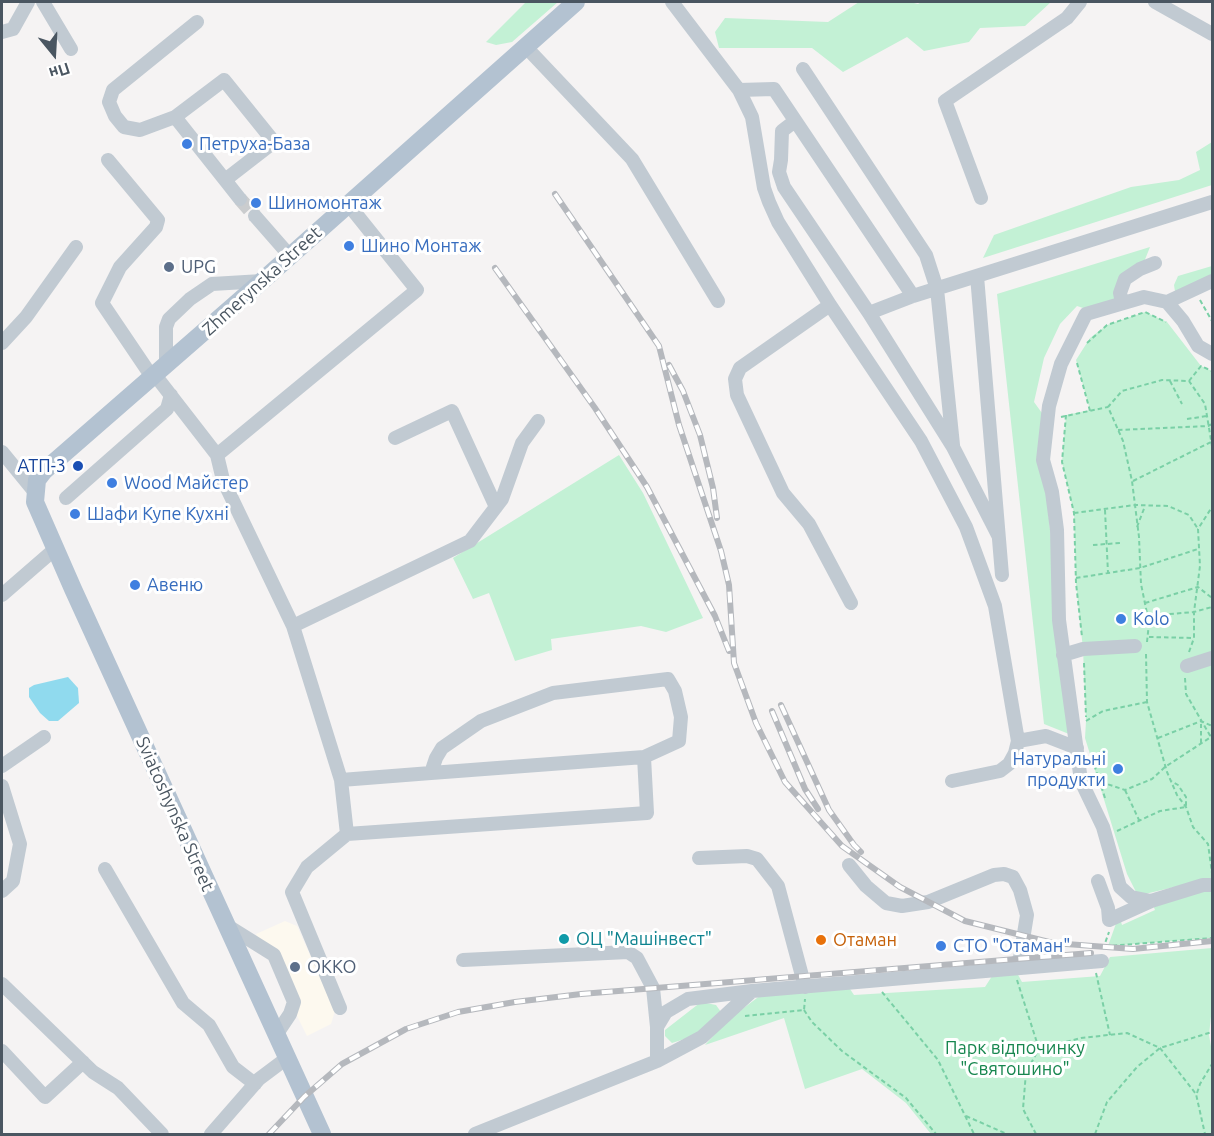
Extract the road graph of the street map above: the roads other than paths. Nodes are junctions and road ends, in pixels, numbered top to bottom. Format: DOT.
graph roads {
  1 [pos="28,2"];
  2 [pos="43,2"];
  3 [pos="576,2"];
  4 [pos="672,2"];
  5 [pos="1080,2"];
  6 [pos="1155,2"];
  7 [pos="197,22"];
  8 [pos="2,32"];
  9 [pos="1212,34"];
  10 [pos="525,46"];
  11 [pos="71,50"];
  12 [pos="803,69"];
  13 [pos="739,90"];
  14 [pos="175,117"];
  15 [pos="795,121"];
  16 [pos="108,160"];
  17 [pos="225,180"];
  18 [pos="981,198"];
  19 [pos="240,199"];
  20 [pos="1212,202"];
  21 [pos="348,204"];
  22 [pos="255,216"];
  23 [pos="76,247"];
  24 [pos="290,256"];
  25 [pos="1155,263"];
  26 [pos="977,276"];
  27 [pos="1212,281"];
  28 [pos="262,282"];
  29 [pos="937,289"];
  30 [pos="913,296"];
  31 [pos="718,301"];
  32 [pos="1167,302"];
  33 [pos="1122,303"];
  34 [pos="830,305"];
  35 [pos="869,313"];
  36 [pos="2,344"];
  37 [pos="1212,354"];
  38 [pos="157,372"];
  39 [pos="171,395"];
  40 [pos="538,421"];
  41 [pos="396,438"];
  42 [pos="953,447"];
  43 [pos="2,452"];
  44 [pos="217,455"];
  45 [pos="34,491"];
  46 [pos="66,498"];
  47 [pos="496,507"];
  48 [pos="998,535"];
  49 [pos="55,549"];
  50 [pos="1002,575"];
  51 [pos="2,595"];
  52 [pos="851,603"];
  53 [pos="293,626"];
  54 [pos="1135,646"];
  55 [pos="1063,655"];
  56 [pos="1212,658"];
  57 [pos="1187,667"];
  58 [pos="44,737"];
  59 [pos="1018,741"];
  60 [pos="1082,748"];
  61 [pos="644,757"];
  62 [pos="2,766"];
  63 [pos="431,773"];
  64 [pos="340,780"];
  65 [pos="952,781"];
  66 [pos="2,786"];
  67 [pos="347,834"];
  68 [pos="699,858"];
  69 [pos="849,866"];
  70 [pos="105,869"];
  71 [pos="1098,881"];
  72 [pos="1212,885"];
  73 [pos="2,891"];
  74 [pos="1151,901"];
  75 [pos="225,925"];
  76 [pos="463,960"];
  77 [pos="1098,961"];
  78 [pos="1013,968"];
  79 [pos="2,984"];
  80 [pos="805,987"];
  81 [pos="753,991"];
  82 [pos="340,1008"];
  83 [pos="657,1027"];
  84 [pos="276,1035"];
  85 [pos="2,1051"];
  86 [pos="287,1058"];
  87 [pos="657,1061"];
  88 [pos="83,1062"];
  89 [pos="255,1084"];
  90 [pos="499,1130"];
  91 [pos="162,1134"];
  92 [pos="212,1134"];
  93 [pos="322,1134"];
  94 [pos="475,1134"];
  1 -- 8 [label="street"];
  2 -- 11 [label="street"];
  3 -- 10 [label="main road, Zhmerynska Street"];
  4 -- 13 [label="street"];
  5 -- 18 [label="street"];
  6 -- 9 [label="street"];
  7 -- 14 [label="street"];
  10 -- 21 [label="main road, Zhmerynska Street"];
  10 -- 31 [label="street"];
  12 -- 29 [label="street"];
  13 -- 15 [label="street"];
  13 -- 34 [label="street"];
  14 -- 17 [label="street"];
  14 -- 17 [label="street"];
  15 -- 30 [label="street"];
  15 -- 35 [label="street"];
  16 -- 38 [label="street"];
  17 -- 19 [label="street"];
  20 -- 26 [label="street"];
  21 -- 24 [label="main road, Zhmerynska Street"];
  21 -- 44 [label="street"];
  22 -- 24 [label="street"];
  23 -- 36 [label="street"];
  24 -- 28 [label="main road, Zhmerynska Street"];
  25 -- 33 [label="street"];
  26 -- 29 [label="street"];
  26 -- 48 [label="street"];
  27 -- 32 [label="street"];
  28 -- 38 [label="main road, Zhmerynska Street"];
  28 -- 38 [label="street"];
  29 -- 30 [label="street"];
  29 -- 42 [label="street"];
  30 -- 35 [label="street"];
  32 -- 33 [label="street"];
  32 -- 37 [label="street"];
  33 -- 55 [label="street"];
  34 -- 52 [label="street"];
  34 -- 59 [label="street"];
  35 -- 42 [label="street"];
  38 -- 39 [label="street"];
  38 -- 45 [label="main road, Zhmerynska Street"];
  39 -- 44 [label="street"];
  39 -- 46 [label="street"];
  40 -- 47 [label="street"];
  41 -- 47 [label="street"];
  42 -- 48 [label="street"];
  43 -- 45 [label="street"];
  44 -- 53 [label="street"];
  45 -- 49 [label="main road, Sviatoshynska Street"];
  47 -- 53 [label="street"];
  48 -- 50 [label="street"];
  49 -- 51 [label="street"];
  49 -- 75 [label="main road, Sviatoshynska Street"];
  53 -- 64 [label="street"];
  54 -- 55 [label="street"];
  55 -- 60 [label="street"];
  56 -- 57 [label="street"];
  58 -- 62 [label="street"];
  59 -- 60 [label="street"];
  59 -- 65 [label="street"];
  60 -- 74 [label="street"];
  61 -- 63 [label="street"];
  61 -- 63 [label="street"];
  61 -- 67 [label="street"];
  63 -- 64 [label="street"];
  64 -- 67 [label="street"];
  66 -- 73 [label="street"];
  67 -- 82 [label="street"];
  68 -- 80 [label="street"];
  69 -- 78 [label="street"];
  70 -- 89 [label="street"];
  71 -- 74 [label="street"];
  72 -- 74 [label="street"];
  75 -- 84 [label="main road, Sviatoshynska Street"];
  75 -- 84 [label="street"];
  76 -- 83 [label="street"];
  77 -- 78 [label="street"];
  78 -- 80 [label="street"];
  79 -- 88 [label="street"];
  80 -- 81 [label="street"];
  81 -- 83 [label="street"];
  81 -- 87 [label="street"];
  83 -- 87 [label="street"];
  84 -- 86 [label="main road, Sviatoshynska Street"];
  85 -- 88 [label="street"];
  86 -- 89 [label="street"];
  86 -- 93 [label="main road, Sviatoshynska Street"];
  87 -- 90 [label="street"];
  88 -- 91 [label="street"];
  89 -- 92 [label="street"];
  90 -- 94 [label="street"];
}
